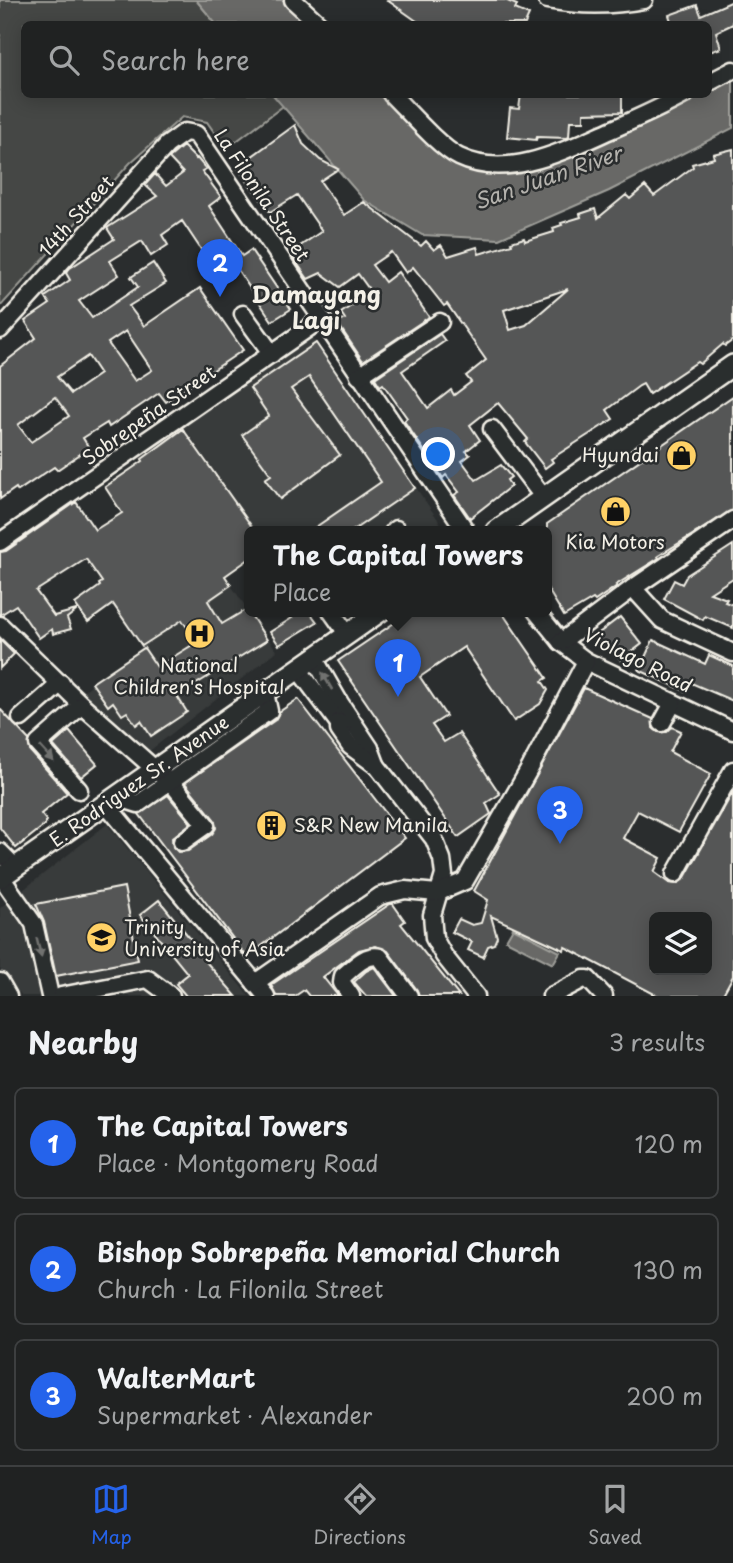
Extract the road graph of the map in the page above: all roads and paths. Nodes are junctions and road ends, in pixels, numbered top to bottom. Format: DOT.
graph roads {
  1 [pos="293,0"];
  2 [pos="547,0"];
  3 [pos="644,0"];
  4 [pos="316,21"];
  5 [pos="733,70"];
  6 [pos="712,81"];
  7 [pos="395,98"];
  8 [pos="677,98"];
  9 [pos="185,132"];
  10 [pos="243,314"];
  11 [pos="320,320"];
  12 [pos="440,322"];
  13 [pos="0,330"];
  14 [pos="272,354"];
  15 [pos="733,365"];
  16 [pos="359,376"];
  17 [pos="492,429"];
  18 [pos="544,498"];
  19 [pos="732,522"];
  20 [pos="463,526"];
  21 [pos="503,526"];
  22 [pos="0,542"];
  23 [pos="633,588"];
  24 [pos="335,617"];
  25 [pos="373,617"];
  26 [pos="541,617"];
  27 [pos="0,625"];
  28 [pos="348,635"];
  29 [pos="561,642"];
  30 [pos="733,653"];
  31 [pos="586,661"];
  32 [pos="306,664"];
  33 [pos="61,683"];
  34 [pos="673,703"];
  35 [pos="82,705"];
  36 [pos="336,712"];
  37 [pos="21,718"];
  38 [pos="662,723"];
  39 [pos="733,731"];
  40 [pos="377,766"];
  41 [pos="733,770"];
  42 [pos="166,780"];
  43 [pos="79,790"];
  44 [pos="111,801"];
  45 [pos="182,842"];
  46 [pos="0,852"];
  47 [pos="6,874"];
  48 [pos="675,874"];
  49 [pos="437,893"];
  50 [pos="0,982"];
  51 [pos="260,990"];
  52 [pos="8,996"];
  53 [pos="50,996"];
  54 [pos="61,996"];
  55 [pos="171,996"];
  56 [pos="351,996"];
  57 [pos="409,996"];
  58 [pos="476,996"];
  59 [pos="551,996"];
  60 [pos="604,996"];
  1 -- 4 [label="street"];
  2 -- 3 [label="street"];
  5 -- 6 [label="street"];
  7 -- 8 [label="street"];
  9 -- 11 [label="street, La Filonila Street"];
  9 -- 13 [label="street, 14th Street"];
  10 -- 14 [label="street"];
  11 -- 14 [label="street, Sobrepeña Street"];
  11 -- 16 [label="street, La Filonila Street"];
  12 -- 16 [label="street"];
  14 -- 22 [label="street, Sobrepeña Street"];
  15 -- 18 [label="main road"];
  16 -- 20 [label="street, La Filonila Street"];
  17 -- 18 [label="street"];
  18 -- 21 [label="main road"];
  19 -- 23 [label="street"];
  23 -- 29 [label="street"];
  23 -- 30 [label="street"];
  24 -- 28 [label="street"];
  25 -- 28 [label="main road, E. Rodriguez Sr. Avenue"];
  26 -- 29 [label="street, Violago Road"];
  27 -- 33 [label="street"];
  28 -- 32 [label="main road, E. Rodriguez Sr. Avenue"];
  29 -- 31 [label="street, Violago Road"];
  31 -- 34 [label="street, Violago Road"];
  31 -- 49 [label="street"];
  32 -- 36 [label="street"];
  32 -- 42 [label="main road, E. Rodriguez Sr. Avenue"];
  33 -- 35 [label="street"];
  33 -- 37 [label="street"];
  34 -- 38 [label="street"];
  34 -- 39 [label="street, Violago Road"];
  35 -- 42 [label="street"];
  35 -- 43 [label="street, one-way"];
  36 -- 40 [label="street"];
  36 -- 40 [label="street"];
  40 -- 49 [label="street"];
  41 -- 48 [label="street"];
  42 -- 44 [label="main road, E. Rodriguez Sr. Avenue"];
  42 -- 45 [label="street"];
  44 -- 47 [label="main road, E. Rodriguez Sr. Avenue"];
  44 -- 51 [label="street"];
  46 -- 47 [label="street"];
  47 -- 53 [label="street, one-way"];
  49 -- 51 [label="street"];
  49 -- 58 [label="street"];
  50 -- 52 [label="street"];
  54 -- 55 [label="street"];
  56 -- 57 [label="street"];
  59 -- 60 [label="street"];
}
